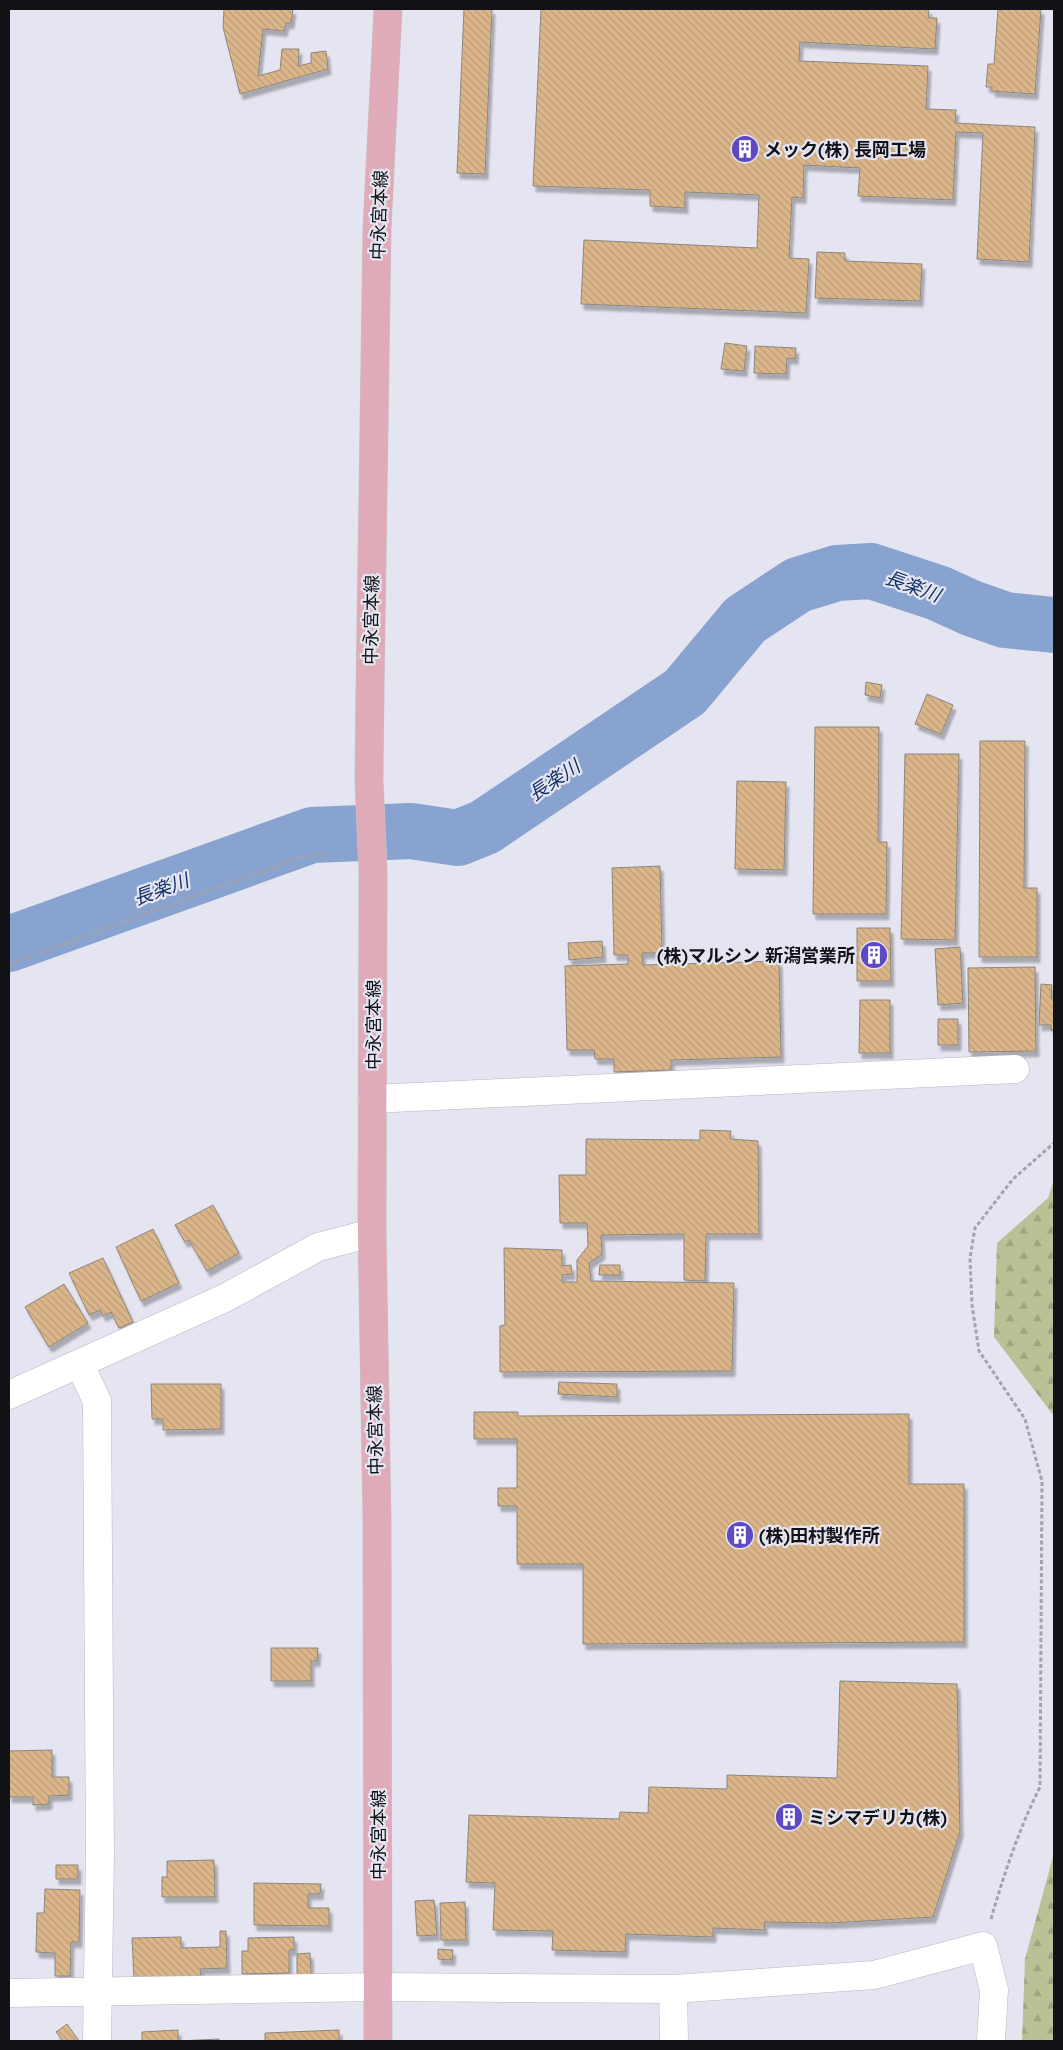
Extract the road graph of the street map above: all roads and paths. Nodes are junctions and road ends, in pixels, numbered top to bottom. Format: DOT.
graph roads {
  1 [pos="388,9"];
  2 [pos="329,854"];
  3 [pos="9,964"];
  4 [pos="1015,1069"];
  5 [pos="372,1099"];
  6 [pos="1054,1143"];
  7 [pos="372,1233"];
  8 [pos="80,1365"];
  9 [pos="9,1395"];
  10 [pos="983,1946"];
  11 [pos="378,1987"];
  12 [pos="673,1989"];
  13 [pos="9,1993"];
  14 [pos="96,1993"];
  15 [pos="96,2041"];
  16 [pos="378,2041"];
  17 [pos="674,2041"];
  18 [pos="991,2041"];
  1 -- 5 [label="main road, 中永宮本線"];
  2 -- 3 [label="path"];
  4 -- 5 [label="street"];
  5 -- 7 [label="main road, 中永宮本線"];
  6 -- 10 [label="path"];
  7 -- 8 [label="street"];
  7 -- 11 [label="main road, 中永宮本線"];
  8 -- 9 [label="street"];
  8 -- 14 [label="street"];
  10 -- 12 [label="street"];
  10 -- 18 [label="street"];
  11 -- 12 [label="street"];
  11 -- 14 [label="street"];
  11 -- 16 [label="main road, 中永宮本線"];
  12 -- 17 [label="street"];
  13 -- 14 [label="street"];
  14 -- 15 [label="street"];
}
